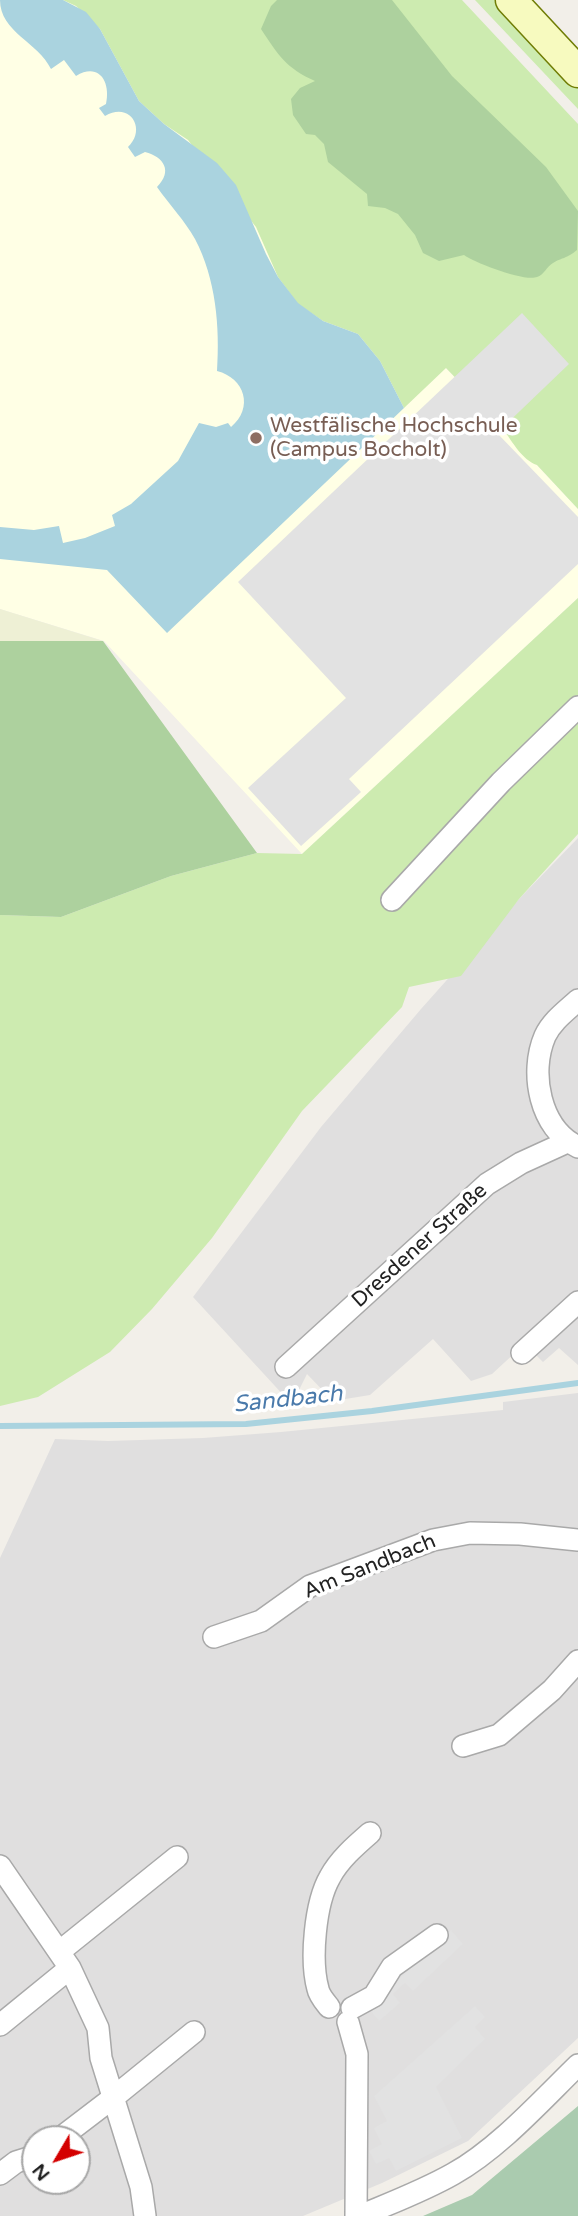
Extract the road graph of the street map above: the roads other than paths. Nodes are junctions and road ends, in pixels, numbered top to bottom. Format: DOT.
graph roads {
  1 [pos="511,0"];
  2 [pos="578,72"];
  3 [pos="578,707"];
  4 [pos="392,900"];
  5 [pos="578,1000"];
  6 [pos="573,1145"];
  7 [pos="578,1302"];
  8 [pos="523,1353"];
  9 [pos="286,1367"];
  10 [pos="578,1541"];
  11 [pos="214,1637"];
  12 [pos="578,1661"];
  13 [pos="463,1746"];
  14 [pos="370,1833"];
  15 [pos="177,1857"];
  16 [pos="1,1868"];
  17 [pos="437,1935"];
  18 [pos="65,1960"];
  19 [pos="350,2015"];
  20 [pos="0,2025"];
  21 [pos="194,2032"];
  22 [pos="578,2065"];
  23 [pos="114,2097"];
  24 [pos="77,2125"];
  25 [pos="21,2160"];
  26 [pos="0,2174"];
  27 [pos="145,2216"];
  28 [pos="358,2216"];
  1 -- 2 [label="main road"];
  3 -- 4 [label="street"];
  5 -- 6 [label="street"];
  6 -- 9 [label="street, Dresdener Straße"];
  7 -- 8 [label="street"];
  10 -- 11 [label="street, Am Sandbach"];
  12 -- 13 [label="street"];
  14 -- 19 [label="street"];
  15 -- 18 [label="street"];
  16 -- 18 [label="street"];
  17 -- 19 [label="street"];
  18 -- 20 [label="street"];
  18 -- 23 [label="street"];
  19 -- 28 [label="street"];
  21 -- 23 [label="street"];
  22 -- 28 [label="street"];
  23 -- 24 [label="street"];
  23 -- 27 [label="street"];
  25 -- 26 [label="street"];
}
